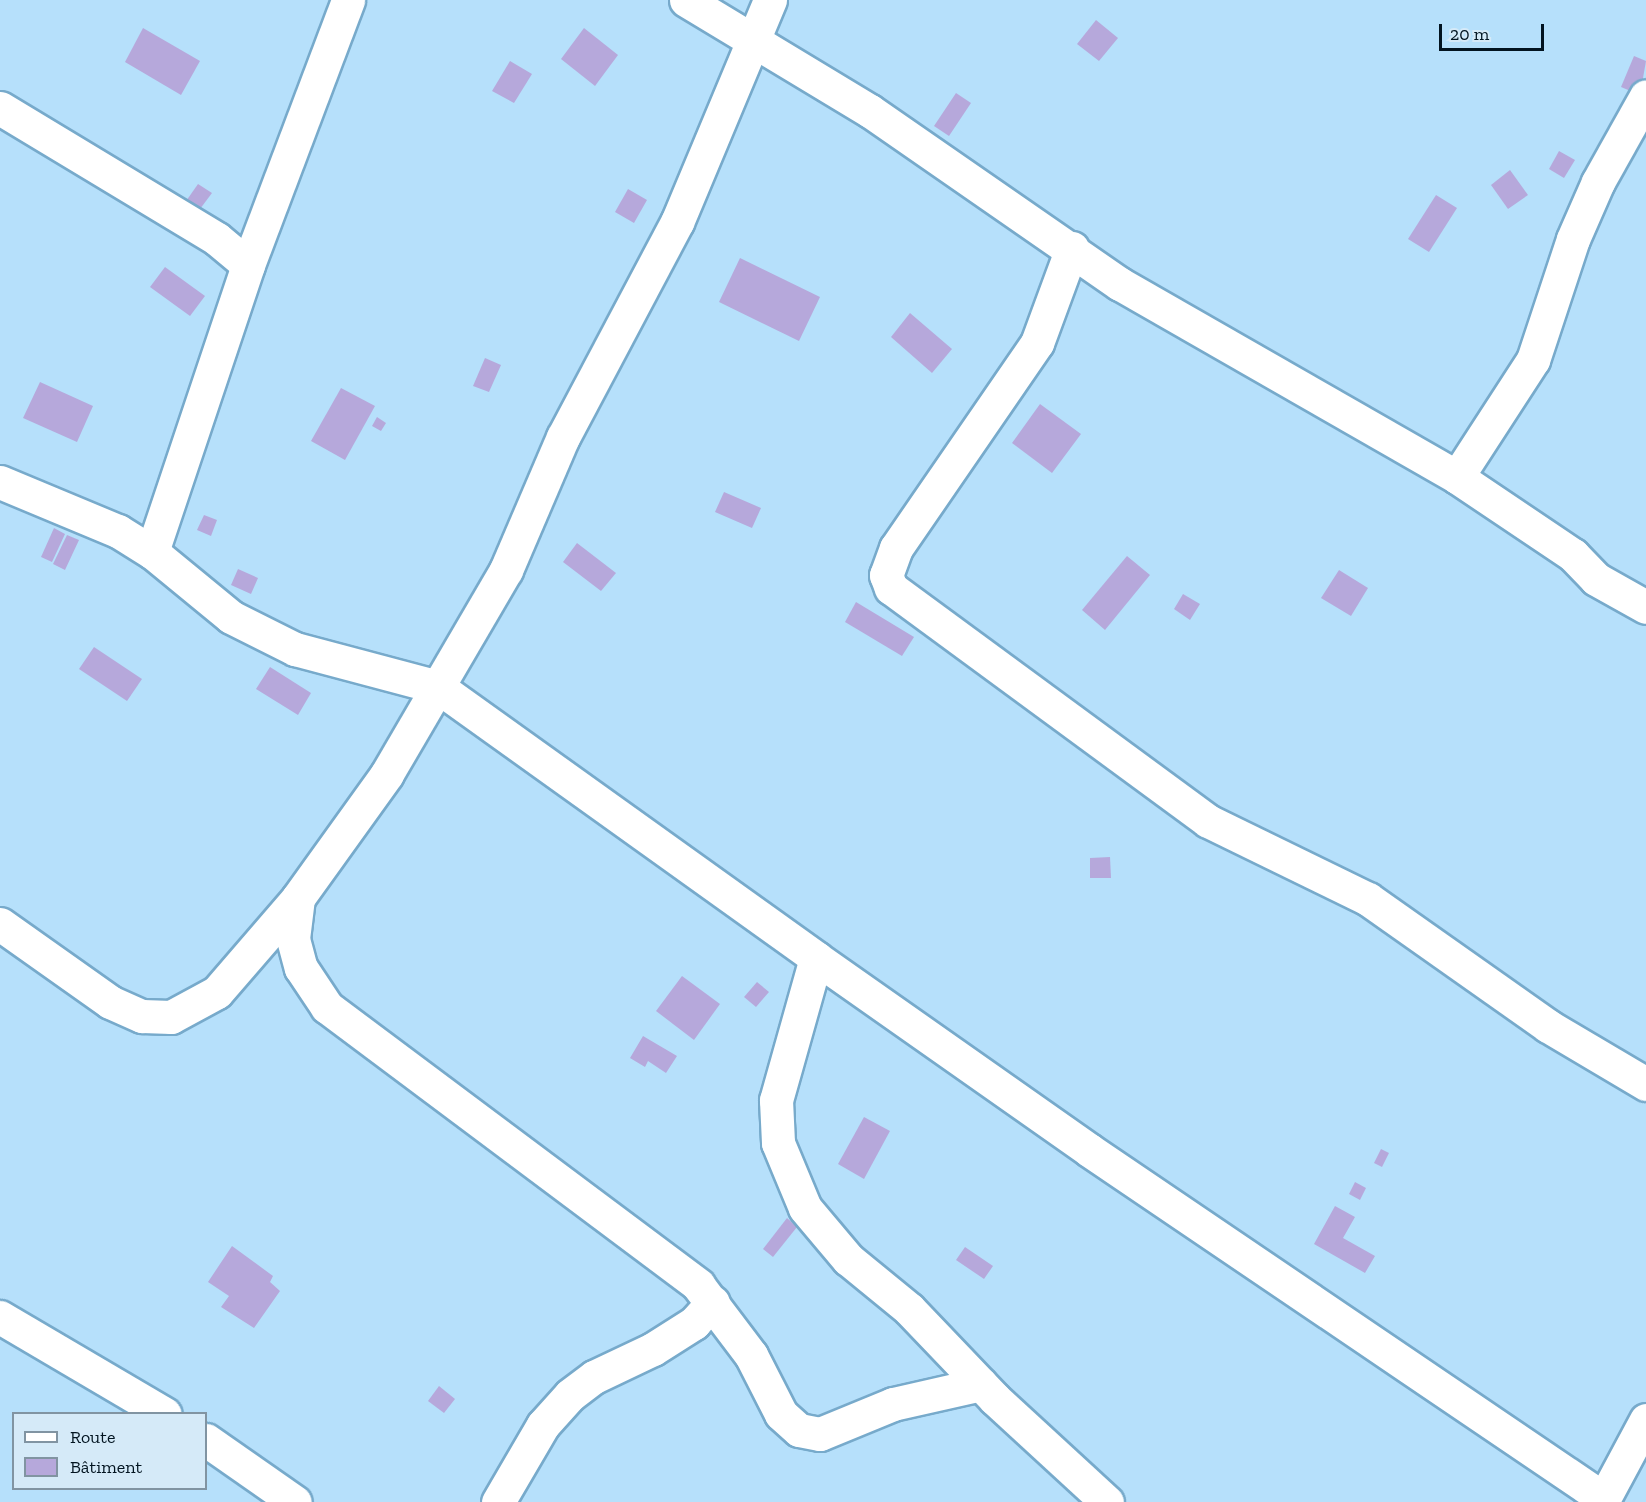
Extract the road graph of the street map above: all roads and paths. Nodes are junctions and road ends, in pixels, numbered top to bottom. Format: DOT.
graph roads {
  1 [pos="348,0"];
  2 [pos="686,0"];
  3 [pos="770,0"];
  4 [pos="754,39"];
  5 [pos="1646,96"];
  6 [pos="0,108"];
  7 [pos="1072,248"];
  8 [pos="248,265"];
  9 [pos="1457,477"];
  10 [pos="0,482"];
  11 [pos="152,552"];
  12 [pos="1646,607"];
  13 [pos="438,687"];
  14 [pos="298,898"];
  15 [pos="0,924"];
  16 [pos="816,958"];
  17 [pos="1646,1084"];
  18 [pos="713,1302"];
  19 [pos="0,1317"];
  20 [pos="981,1384"];
  21 [pos="163,1412"];
  22 [pos="1646,1420"];
  23 [pos="207,1441"];
  24 [pos="1603,1500"];
  25 [pos="295,1502"];
  26 [pos="498,1502"];
  27 [pos="1107,1502"];
  1 -- 8 [label="street"];
  2 -- 4 [label="street"];
  3 -- 4 [label="street"];
  4 -- 7 [label="street"];
  4 -- 13 [label="street"];
  5 -- 9 [label="street"];
  6 -- 8 [label="street"];
  7 -- 9 [label="street"];
  7 -- 17 [label="street"];
  8 -- 11 [label="street"];
  9 -- 12 [label="street"];
  10 -- 11 [label="street"];
  11 -- 13 [label="street"];
  13 -- 14 [label="street"];
  13 -- 16 [label="street"];
  14 -- 15 [label="street"];
  14 -- 18 [label="street"];
  16 -- 20 [label="street"];
  16 -- 24 [label="street"];
  18 -- 20 [label="street"];
  18 -- 26 [label="street"];
  19 -- 21 [label="street"];
  20 -- 27 [label="street"];
  22 -- 24 [label="street"];
  23 -- 25 [label="street"];
}
